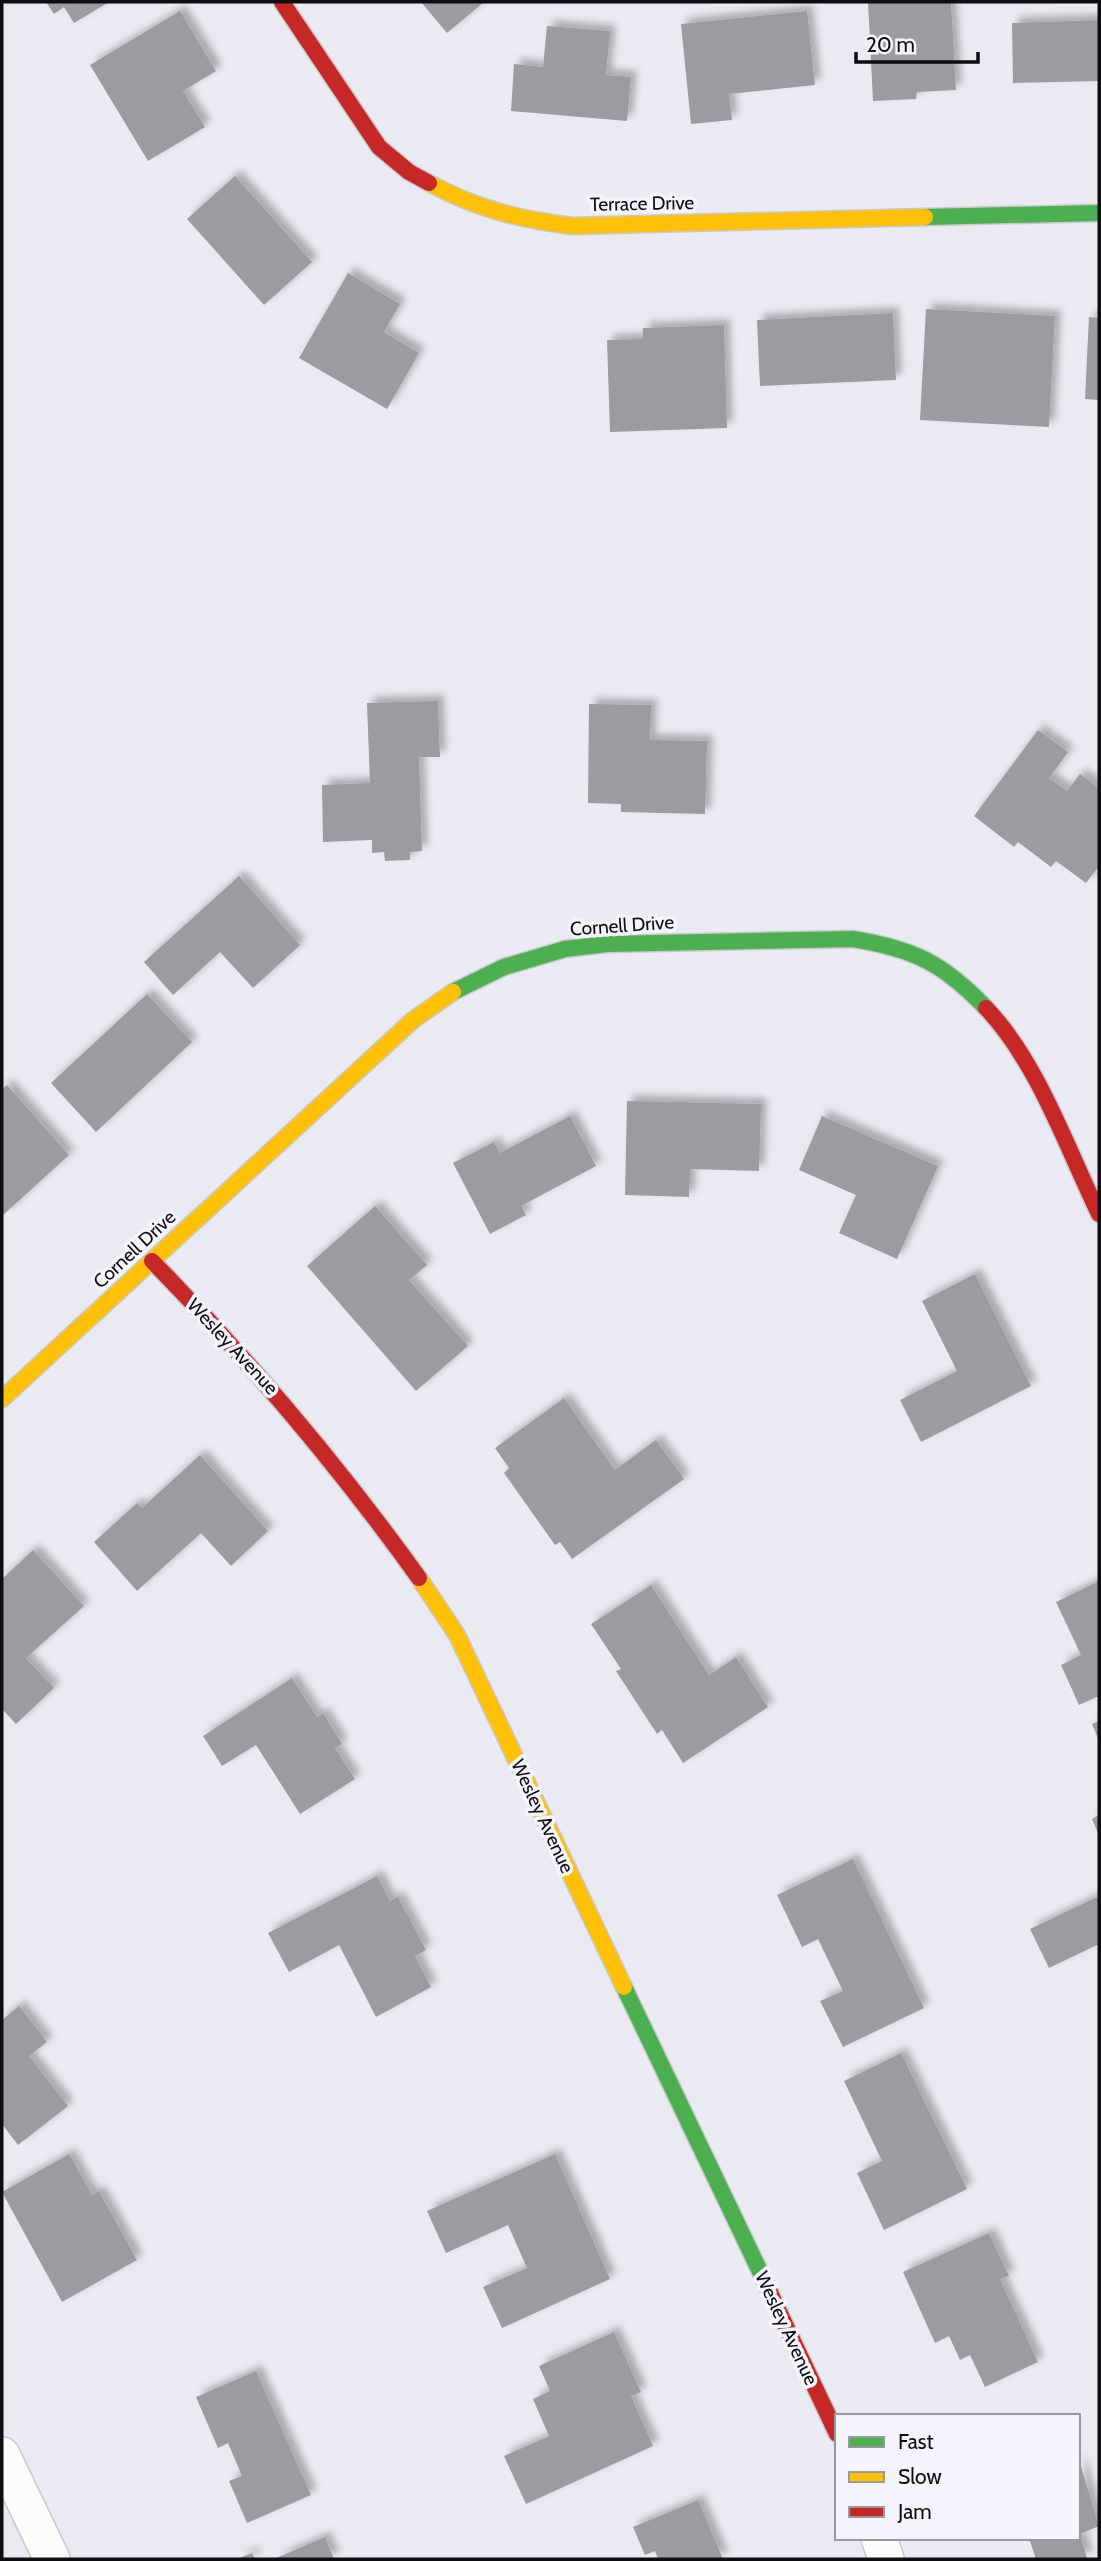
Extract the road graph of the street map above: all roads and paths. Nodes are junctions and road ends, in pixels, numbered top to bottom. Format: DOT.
graph roads {
  1 [pos="282,2"];
  2 [pos="1099,213"];
  3 [pos="1099,1214"];
  4 [pos="152,1261"];
  5 [pos="2,1399"];
  6 [pos="835,2430"];
  7 [pos="2,2455"];
  8 [pos="880,2540"];
  9 [pos="52,2559"];
  10 [pos="886,2559"];
  1 -- 2 [label="street, Terrace Drive"];
  3 -- 4 [label="street, Cornell Drive"];
  4 -- 5 [label="street, Cornell Drive"];
  4 -- 6 [label="street, Wesley Avenue"];
  7 -- 9 [label="street"];
  8 -- 10 [label="street"];
}
